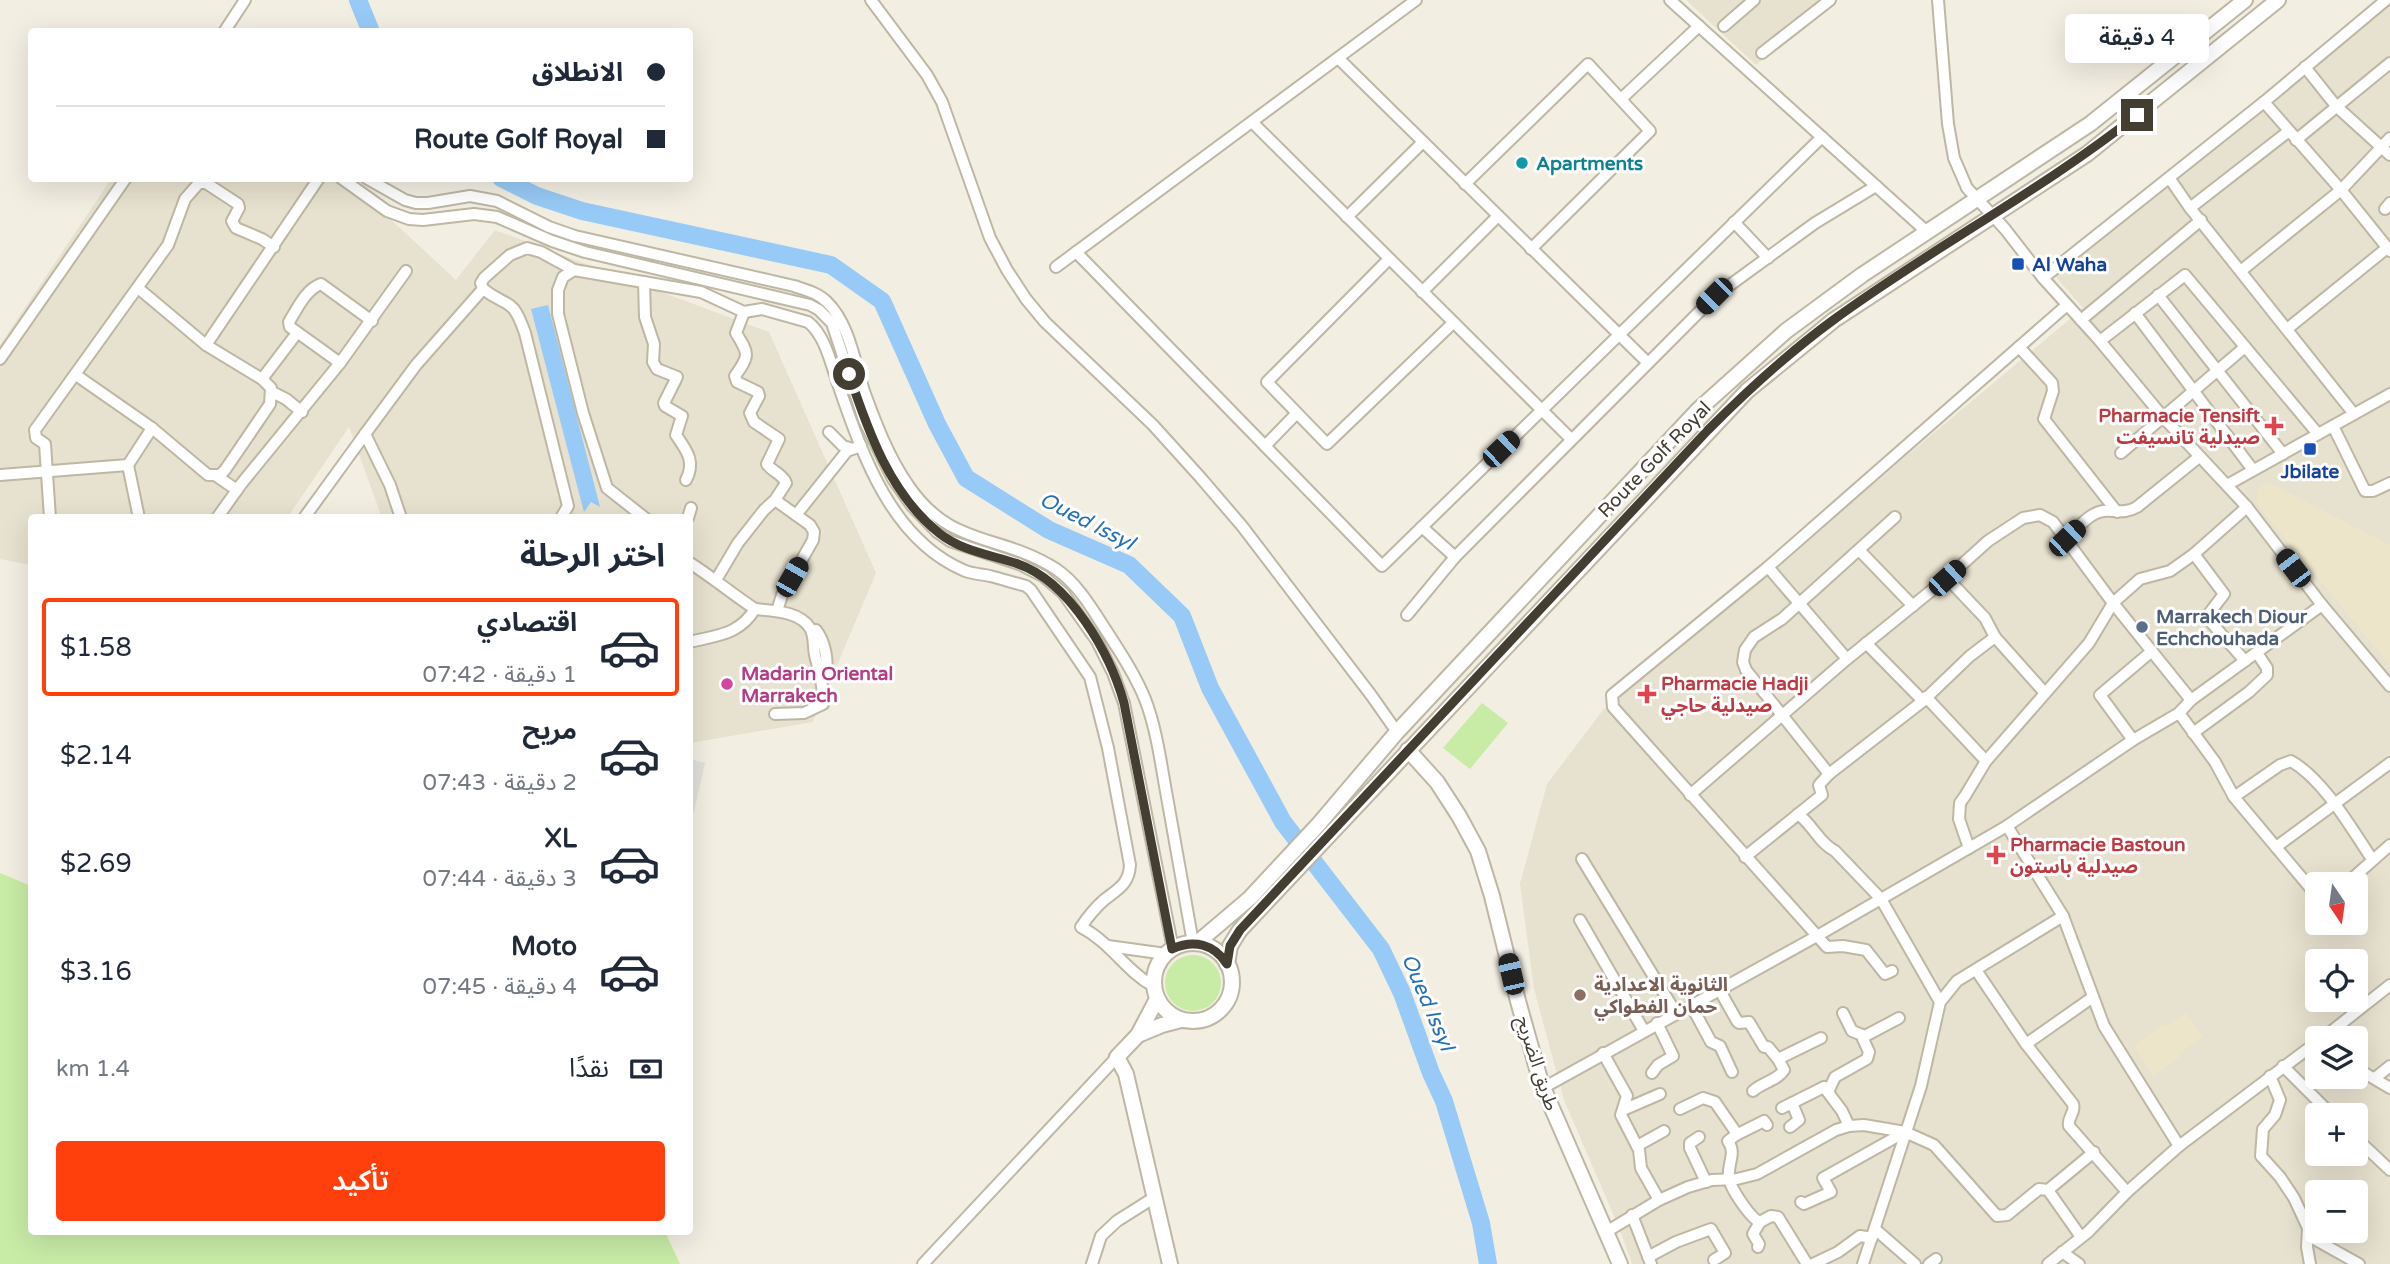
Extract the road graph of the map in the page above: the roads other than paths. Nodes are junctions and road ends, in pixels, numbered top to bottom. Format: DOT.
graph roads {
  1 [pos="245,0"];
  2 [pos="871,0"];
  3 [pos="1416,0"];
  4 [pos="1670,0"];
  5 [pos="1755,0"];
  6 [pos="1830,0"];
  7 [pos="1938,0"];
  8 [pos="2245,0"];
  9 [pos="2278,0"];
  10 [pos="2386,0"];
  11 [pos="1699,26"];
  12 [pos="1724,26"];
  13 [pos="227,28"];
  14 [pos="1762,53"];
  15 [pos="1338,58"];
  16 [pos="2390,63"];
  17 [pos="2305,67"];
  18 [pos="1621,99"];
  19 [pos="2264,102"];
  20 [pos="2336,106"];
  21 [pos="1252,122"];
  22 [pos="2292,135"];
  23 [pos="1822,136"];
  24 [pos="2390,138"];
  25 [pos="1423,142"];
  26 [pos="2386,151"];
  27 [pos="2170,179"];
  28 [pos="123,182"];
  29 [pos="316,182"];
  30 [pos="347,182"];
  31 [pos="373,182"];
  32 [pos="1465,184"];
  33 [pos="1876,186"];
  34 [pos="2341,190"];
  35 [pos="1976,199"];
  36 [pos="2190,208"];
  37 [pos="1993,215"];
  38 [pos="1498,216"];
  39 [pos="1348,217"];
  40 [pos="2202,220"];
  41 [pos="1734,222"];
  42 [pos="1927,232"];
  43 [pos="274,247"];
  44 [pos="1531,249"];
  45 [pos="2388,249"];
  46 [pos="1076,252"];
  47 [pos="1768,258"];
  48 [pos="1389,259"];
  49 [pos="1056,267"];
  50 [pos="574,270"];
  51 [pos="406,271"];
  52 [pos="2242,271"];
  53 [pos="2043,278"];
  54 [pos="644,282"];
  55 [pos="138,288"];
  56 [pos="483,289"];
  57 [pos="1422,292"];
  58 [pos="2158,295"];
  59 [pos="2067,305"];
  60 [pos="744,312"];
  61 [pos="2135,313"];
  62 [pos="2081,320"];
  63 [pos="372,321"];
  64 [pos="1453,323"];
  65 [pos="2287,329"];
  66 [pos="297,332"];
  67 [pos="1617,335"];
  68 [pos="2100,341"];
  69 [pos="206,345"];
  70 [pos="2019,347"];
  71 [pos="2245,347"];
  72 [pos="0,359"];
  73 [pos="1647,362"];
  74 [pos="340,363"];
  75 [pos="2218,371"];
  76 [pos="76,375"];
  77 [pos="262,379"];
  78 [pos="2192,391"];
  79 [pos="272,392"];
  80 [pos="2390,394"];
  81 [pos="1541,410"];
  82 [pos="302,412"];
  83 [pos="1296,414"];
  84 [pos="2354,414"];
  85 [pos="2163,417"];
  86 [pos="2333,426"];
  87 [pos="152,428"];
  88 [pos="829,432"];
  89 [pos="365,434"];
  90 [pos="2318,434"];
  91 [pos="1571,439"];
  92 [pos="1265,446"];
  93 [pos="855,447"];
  94 [pos="2121,453"];
  95 [pos="2283,454"];
  96 [pos="2199,457"];
  97 [pos="128,465"];
  98 [pos="2253,470"];
  99 [pos="47,472"];
  100 [pos="0,475"];
  101 [pos="215,475"];
  102 [pos="686,480"];
  103 [pos="2390,483"];
  104 [pos="2227,485"];
  105 [pos="237,490"];
  106 [pos="775,500"];
  107 [pos="2247,507"];
  108 [pos="2117,512"];
  109 [pos="50,514"];
  110 [pos="138,514"];
  111 [pos="220,514"];
  112 [pos="307,514"];
  113 [pos="400,514"];
  114 [pos="563,514"];
  115 [pos="640,514"];
  116 [pos="796,515"];
  117 [pos="1895,517"];
  118 [pos="1422,527"];
  119 [pos="2067,538"];
  120 [pos="1859,550"];
  121 [pos="2194,554"];
  122 [pos="1455,557"];
  123 [pos="693,565"];
  124 [pos="1768,567"];
  125 [pos="1947,578"];
  126 [pos="716,580"];
  127 [pos="1798,603"];
  128 [pos="2113,603"];
  129 [pos="2322,605"];
  130 [pos="1913,606"];
  131 [pos="755,608"];
  132 [pos="777,611"];
  133 [pos="1407,615"];
  134 [pos="1996,636"];
  135 [pos="693,641"];
  136 [pos="1866,643"];
  137 [pos="2152,651"];
  138 [pos="2257,653"];
  139 [pos="1847,659"];
  140 [pos="2245,661"];
  141 [pos="2390,686"];
  142 [pos="2045,692"];
  143 [pos="1924,699"];
  144 [pos="2191,700"];
  145 [pos="2179,713"];
  146 [pos="775,714"];
  147 [pos="1783,715"];
  148 [pos="1150,717"];
  149 [pos="1128,722"];
  150 [pos="1396,732"];
  151 [pos="2193,733"];
  152 [pos="2133,740"];
  153 [pos="1157,746"];
  154 [pos="1408,750"];
  155 [pos="1134,751"];
  156 [pos="1986,761"];
  157 [pos="2390,763"];
  158 [pos="1829,774"];
  159 [pos="1690,795"];
  160 [pos="2234,797"];
  161 [pos="2335,803"];
  162 [pos="1798,814"];
  163 [pos="2007,826"];
  164 [pos="2390,845"];
  165 [pos="2276,847"];
  166 [pos="1969,848"];
  167 [pos="1177,854"];
  168 [pos="1155,858"];
  169 [pos="1745,858"];
  170 [pos="1582,859"];
  171 [pos="2372,859"];
  172 [pos="2358,872"];
  173 [pos="2305,882"];
  174 [pos="1881,899"];
  175 [pos="2063,916"];
  176 [pos="1580,920"];
  177 [pos="1817,936"];
  178 [pos="1195,943"];
  179 [pos="1108,946"];
  180 [pos="1169,951"];
  181 [pos="1227,964"];
  182 [pos="1976,970"];
  183 [pos="1892,971"];
  184 [pos="2390,985"];
  185 [pos="1719,989"];
  186 [pos="1155,992"];
  187 [pos="2093,997"];
  188 [pos="1940,1002"];
  189 [pos="1691,1005"];
  190 [pos="1676,1013"];
  191 [pos="1843,1013"];
  192 [pos="1899,1018"];
  193 [pos="1181,1020"];
  194 [pos="1657,1024"];
  195 [pos="2338,1026"];
  196 [pos="1644,1031"];
  197 [pos="1138,1035"];
  198 [pos="1865,1036"];
  199 [pos="1821,1038"];
  200 [pos="2026,1044"];
  201 [pos="2305,1051"];
  202 [pos="1604,1053"];
  203 [pos="1117,1057"];
  204 [pos="1778,1059"];
  205 [pos="2283,1066"];
  206 [pos="2390,1066"];
  207 [pos="1732,1072"];
  208 [pos="1652,1073"];
  209 [pos="2368,1074"];
  210 [pos="2270,1076"];
  211 [pos="2375,1078"];
  212 [pos="1543,1088"];
  213 [pos="2390,1088"];
  214 [pos="1753,1091"];
  215 [pos="1828,1092"];
  216 [pos="1660,1094"];
  217 [pos="2320,1103"];
  218 [pos="1680,1109"];
  219 [pos="1623,1110"];
  220 [pos="1767,1125"];
  221 [pos="1849,1126"];
  222 [pos="1790,1127"];
  223 [pos="1664,1131"];
  224 [pos="1905,1132"];
  225 [pos="1736,1135"];
  226 [pos="1699,1137"];
  227 [pos="1637,1146"];
  228 [pos="2179,1146"];
  229 [pos="2368,1149"];
  230 [pos="2094,1152"];
  231 [pos="2390,1170"];
  232 [pos="1729,1179"];
  233 [pos="1706,1182"];
  234 [pos="2048,1190"];
  235 [pos="2127,1192"];
  236 [pos="1155,1197"];
  237 [pos="1659,1200"];
  238 [pos="1801,1202"];
  239 [pos="1632,1216"];
  240 [pos="1760,1222"];
  241 [pos="2305,1222"];
  242 [pos="1606,1232"];
  243 [pos="1874,1233"];
  244 [pos="2081,1237"];
  245 [pos="2307,1243"];
  246 [pos="2321,1243"];
  247 [pos="1758,1247"];
  248 [pos="2062,1252"];
  249 [pos="1649,1260"];
  250 [pos="1714,1260"];
  251 [pos="923,1264"];
  252 [pos="1092,1264"];
  253 [pos="1170,1264"];
  254 [pos="1620,1264"];
  255 [pos="1807,1264"];
  256 [pos="1813,1264"];
  257 [pos="1863,1264"];
  258 [pos="1915,1264"];
  259 [pos="2048,1264"];
  260 [pos="2079,1264"];
  261 [pos="2310,1264"];
  262 [pos="2359,1264"];
  1 -- 13 [label="street"];
  2 -- 150 [label="street"];
  3 -- 15 [label="street"];
  4 -- 11 [label="street"];
  5 -- 12 [label="street"];
  6 -- 14 [label="street"];
  7 -- 35 [label="street"];
  8 -- 35 [label="street, Route Golf Royal"];
  9 -- 37 [label="street, Route Golf Royal"];
  10 -- 17 [label="street"];
  11 -- 18 [label="street"];
  11 -- 23 [label="street"];
  15 -- 21 [label="street"];
  15 -- 25 [label="street"];
  16 -- 20 [label="street"];
  17 -- 19 [label="street"];
  17 -- 20 [label="street"];
  18 -- 32 [label="street"];
  18 -- 44 [label="street"];
  19 -- 22 [label="street"];
  19 -- 27 [label="street"];
  20 -- 22 [label="street"];
  20 -- 26 [label="street"];
  21 -- 39 [label="street"];
  21 -- 46 [label="street"];
  22 -- 34 [label="street"];
  22 -- 36 [label="street"];
  23 -- 33 [label="street"];
  23 -- 41 [label="street"];
  24 -- 26 [label="street"];
  25 -- 32 [label="street"];
  25 -- 39 [label="street"];
  26 -- 34 [label="street"];
  27 -- 36 [label="street"];
  27 -- 53 [label="street"];
  28 -- 72 [label="street"];
  29 -- 43 [label="street"];
  30 -- 149 [label="street"];
  31 -- 148 [label="street"];
  32 -- 38 [label="street"];
  33 -- 42 [label="street"];
  33 -- 47 [label="street"];
  34 -- 45 [label="street"];
  34 -- 52 [label="street"];
  35 -- 37 [label="street"];
  35 -- 42 [label="street, Route Golf Royal"];
  36 -- 40 [label="street"];
  37 -- 53 [label="street"];
  37 -- 154 [label="street, Route Golf Royal"];
  38 -- 44 [label="street"];
  38 -- 57 [label="street"];
  39 -- 48 [label="street"];
  40 -- 52 [label="street"];
  40 -- 62 [label="street"];
  41 -- 47 [label="street"];
  41 -- 67 [label="street"];
  42 -- 150 [label="street, Route Golf Royal"];
  43 -- 55 [label="street"];
  43 -- 69 [label="street"];
  44 -- 67 [label="street"];
  45 -- 65 [label="street"];
  46 -- 49 [label="street"];
  46 -- 92 [label="street"];
  47 -- 73 [label="street"];
  48 -- 57 [label="street"];
  48 -- 83 [label="street"];
  50 -- 54 [label="street"];
  50 -- 56 [label="street"];
  50 -- 115 [label="street"];
  51 -- 63 [label="street"];
  52 -- 65 [label="street"];
  53 -- 59 [label="street"];
  54 -- 60 [label="street"];
  54 -- 102 [label="street"];
  55 -- 69 [label="street"];
  55 -- 76 [label="street"];
  56 -- 89 [label="street"];
  56 -- 114 [label="street"];
  57 -- 64 [label="street"];
  58 -- 61 [label="street"];
  58 -- 71 [label="street"];
  58 -- 75 [label="street"];
  59 -- 62 [label="street"];
  59 -- 70 [label="street"];
  60 -- 93 [label="street"];
  60 -- 106 [label="street"];
  61 -- 68 [label="street"];
  61 -- 78 [label="street"];
  62 -- 68 [label="street"];
  63 -- 66 [label="street"];
  63 -- 74 [label="street"];
  64 -- 81 [label="street"];
  64 -- 83 [label="street"];
  65 -- 84 [label="street"];
  66 -- 74 [label="street"];
  66 -- 77 [label="street"];
  67 -- 73 [label="street"];
  67 -- 81 [label="street"];
  68 -- 85 [label="street"];
  69 -- 77 [label="street"];
  70 -- 108 [label="street"];
  70 -- 124 [label="street"];
  71 -- 75 [label="street"];
  71 -- 90 [label="street"];
  73 -- 91 [label="street"];
  74 -- 82 [label="street"];
  75 -- 78 [label="street"];
  75 -- 95 [label="street"];
  76 -- 87 [label="street"];
  76 -- 99 [label="street"];
  77 -- 79 [label="street"];
  78 -- 85 [label="street"];
  78 -- 98 [label="street"];
  79 -- 82 [label="street"];
  79 -- 101 [label="street"];
  80 -- 84 [label="street"];
  81 -- 91 [label="street"];
  81 -- 118 [label="street"];
  82 -- 105 [label="street"];
  83 -- 92 [label="street"];
  84 -- 86 [label="street"];
  85 -- 94 [label="street"];
  85 -- 96 [label="street"];
  86 -- 90 [label="street"];
  86 -- 103 [label="street"];
  87 -- 97 [label="street"];
  87 -- 101 [label="street"];
  88 -- 93 [label="street"];
  89 -- 112 [label="street"];
  89 -- 113 [label="street"];
  90 -- 95 [label="street"];
  91 -- 122 [label="street"];
  92 -- 118 [label="street"];
  93 -- 116 [label="street"];
  93 -- 179 [label="street"];
  95 -- 98 [label="street"];
  96 -- 104 [label="street"];
  96 -- 108 [label="street"];
  97 -- 99 [label="street"];
  97 -- 110 [label="street"];
  98 -- 104 [label="street"];
  99 -- 100 [label="street"];
  99 -- 109 [label="street"];
  101 -- 105 [label="street"];
  104 -- 107 [label="street"];
  105 -- 111 [label="street"];
  106 -- 116 [label="street"];
  106 -- 126 [label="street"];
  107 -- 121 [label="street"];
  107 -- 129 [label="street"];
  108 -- 119 [label="street"];
  116 -- 132 [label="street"];
  117 -- 120 [label="street"];
  118 -- 122 [label="street"];
  119 -- 125 [label="street"];
  119 -- 128 [label="street"];
  120 -- 127 [label="street"];
  120 -- 130 [label="street"];
  121 -- 128 [label="street"];
  121 -- 140 [label="street"];
  122 -- 133 [label="street"];
  123 -- 126 [label="street"];
  124 -- 127 [label="street"];
  124 -- 159 [label="street"];
  125 -- 130 [label="street"];
  125 -- 134 [label="street"];
  126 -- 131 [label="street"];
  127 -- 139 [label="street"];
  127 -- 147 [label="street"];
  128 -- 137 [label="street"];
  128 -- 142 [label="street"];
  129 -- 138 [label="street"];
  129 -- 141 [label="street"];
  130 -- 136 [label="street"];
  131 -- 132 [label="street"];
  131 -- 135 [label="street"];
  132 -- 146 [label="street"];
  134 -- 142 [label="street"];
  134 -- 143 [label="street"];
  136 -- 139 [label="street"];
  136 -- 143 [label="street"];
  137 -- 144 [label="street"];
  137 -- 152 [label="street"];
  138 -- 140 [label="street"];
  138 -- 151 [label="street"];
  139 -- 147 [label="street"];
  140 -- 144 [label="street"];
  142 -- 156 [label="street"];
  143 -- 156 [label="street"];
  143 -- 158 [label="street"];
  144 -- 145 [label="street"];
  145 -- 151 [label="street"];
  145 -- 152 [label="street"];
  147 -- 158 [label="street"];
  147 -- 159 [label="street"];
  148 -- 149 [label="street"];
  148 -- 153 [label="street"];
  149 -- 155 [label="street"];
  150 -- 178 [label="street, Route Golf Royal"];
  151 -- 160 [label="street"];
  152 -- 163 [label="street"];
  153 -- 155 [label="street"];
  153 -- 167 [label="street"];
  154 -- 181 [label="street, Route Golf Royal"];
  154 -- 212 [label="street, طريق الضريح"];
  155 -- 168 [label="street"];
  156 -- 166 [label="street"];
  157 -- 161 [label="street"];
  158 -- 162 [label="street"];
  159 -- 169 [label="street"];
  160 -- 161 [label="street"];
  160 -- 165 [label="street"];
  161 -- 165 [label="street"];
  161 -- 171 [label="street"];
  162 -- 169 [label="street"];
  162 -- 174 [label="street"];
  163 -- 166 [label="street"];
  163 -- 175 [label="street"];
  164 -- 171 [label="street"];
  165 -- 173 [label="street"];
  166 -- 174 [label="street"];
  167 -- 168 [label="street"];
  167 -- 178 [label="street"];
  168 -- 180 [label="street"];
  169 -- 177 [label="street"];
  170 -- 190 [label="street"];
  171 -- 172 [label="street"];
  174 -- 177 [label="street"];
  174 -- 188 [label="street"];
  175 -- 182 [label="street"];
  175 -- 187 [label="street"];
  176 -- 196 [label="street"];
  177 -- 183 [label="street"];
  177 -- 185 [label="street"];
  178 -- 180 [label="street"];
  178 -- 181 [label="street"];
  179 -- 180 [label="street"];
  179 -- 186 [label="street"];
  180 -- 186 [label="street"];
  181 -- 193 [label="street"];
  182 -- 188 [label="street"];
  182 -- 200 [label="street"];
  184 -- 195 [label="street"];
  185 -- 189 [label="street"];
  185 -- 204 [label="street"];
  186 -- 193 [label="street"];
  186 -- 197 [label="street"];
  187 -- 200 [label="street"];
  187 -- 228 [label="street"];
  188 -- 224 [label="street"];
  189 -- 190 [label="street"];
  189 -- 207 [label="street"];
  190 -- 194 [label="street"];
  191 -- 198 [label="street"];
  192 -- 198 [label="street"];
  193 -- 197 [label="street"];
  194 -- 196 [label="street"];
  194 -- 208 [label="street"];
  196 -- 202 [label="street"];
  197 -- 203 [label="street"];
  198 -- 215 [label="street"];
  199 -- 204 [label="street"];
  200 -- 230 [label="street"];
  201 -- 205 [label="street"];
  202 -- 212 [label="street"];
  202 -- 219 [label="street"];
  203 -- 236 [label="street"];
  203 -- 251 [label="street"];
  204 -- 214 [label="street"];
  205 -- 210 [label="street"];
  205 -- 217 [label="street"];
  206 -- 211 [label="street"];
  209 -- 211 [label="street"];
  210 -- 228 [label="street"];
  210 -- 241 [label="street"];
  211 -- 213 [label="street"];
  212 -- 242 [label="street, طريق الضريح"];
  215 -- 221 [label="street"];
  215 -- 222 [label="street"];
  216 -- 219 [label="street"];
  218 -- 225 [label="street"];
  219 -- 227 [label="street"];
  220 -- 225 [label="street"];
  221 -- 224 [label="street"];
  221 -- 232 [label="street"];
  223 -- 227 [label="street"];
  224 -- 234 [label="street"];
  224 -- 238 [label="street"];
  224 -- 243 [label="street"];
  225 -- 232 [label="street"];
  226 -- 233 [label="street"];
  227 -- 237 [label="street"];
  228 -- 235 [label="street"];
  229 -- 231 [label="street"];
  230 -- 234 [label="street"];
  230 -- 235 [label="street"];
  232 -- 233 [label="street"];
  232 -- 240 [label="street"];
  233 -- 237 [label="street"];
  234 -- 244 [label="street"];
  235 -- 244 [label="street"];
  236 -- 252 [label="street"];
  236 -- 253 [label="street"];
  237 -- 239 [label="street"];
  239 -- 242 [label="street"];
  239 -- 249 [label="street"];
  240 -- 247 [label="street"];
  240 -- 255 [label="street"];
  242 -- 254 [label="street, طريق الضريح"];
  243 -- 256 [label="street"];
  243 -- 257 [label="street"];
  243 -- 258 [label="street"];
  244 -- 248 [label="street"];
  245 -- 261 [label="street"];
  246 -- 262 [label="street"];
  248 -- 259 [label="street"];
  248 -- 260 [label="street"];
  249 -- 250 [label="street"];
}
